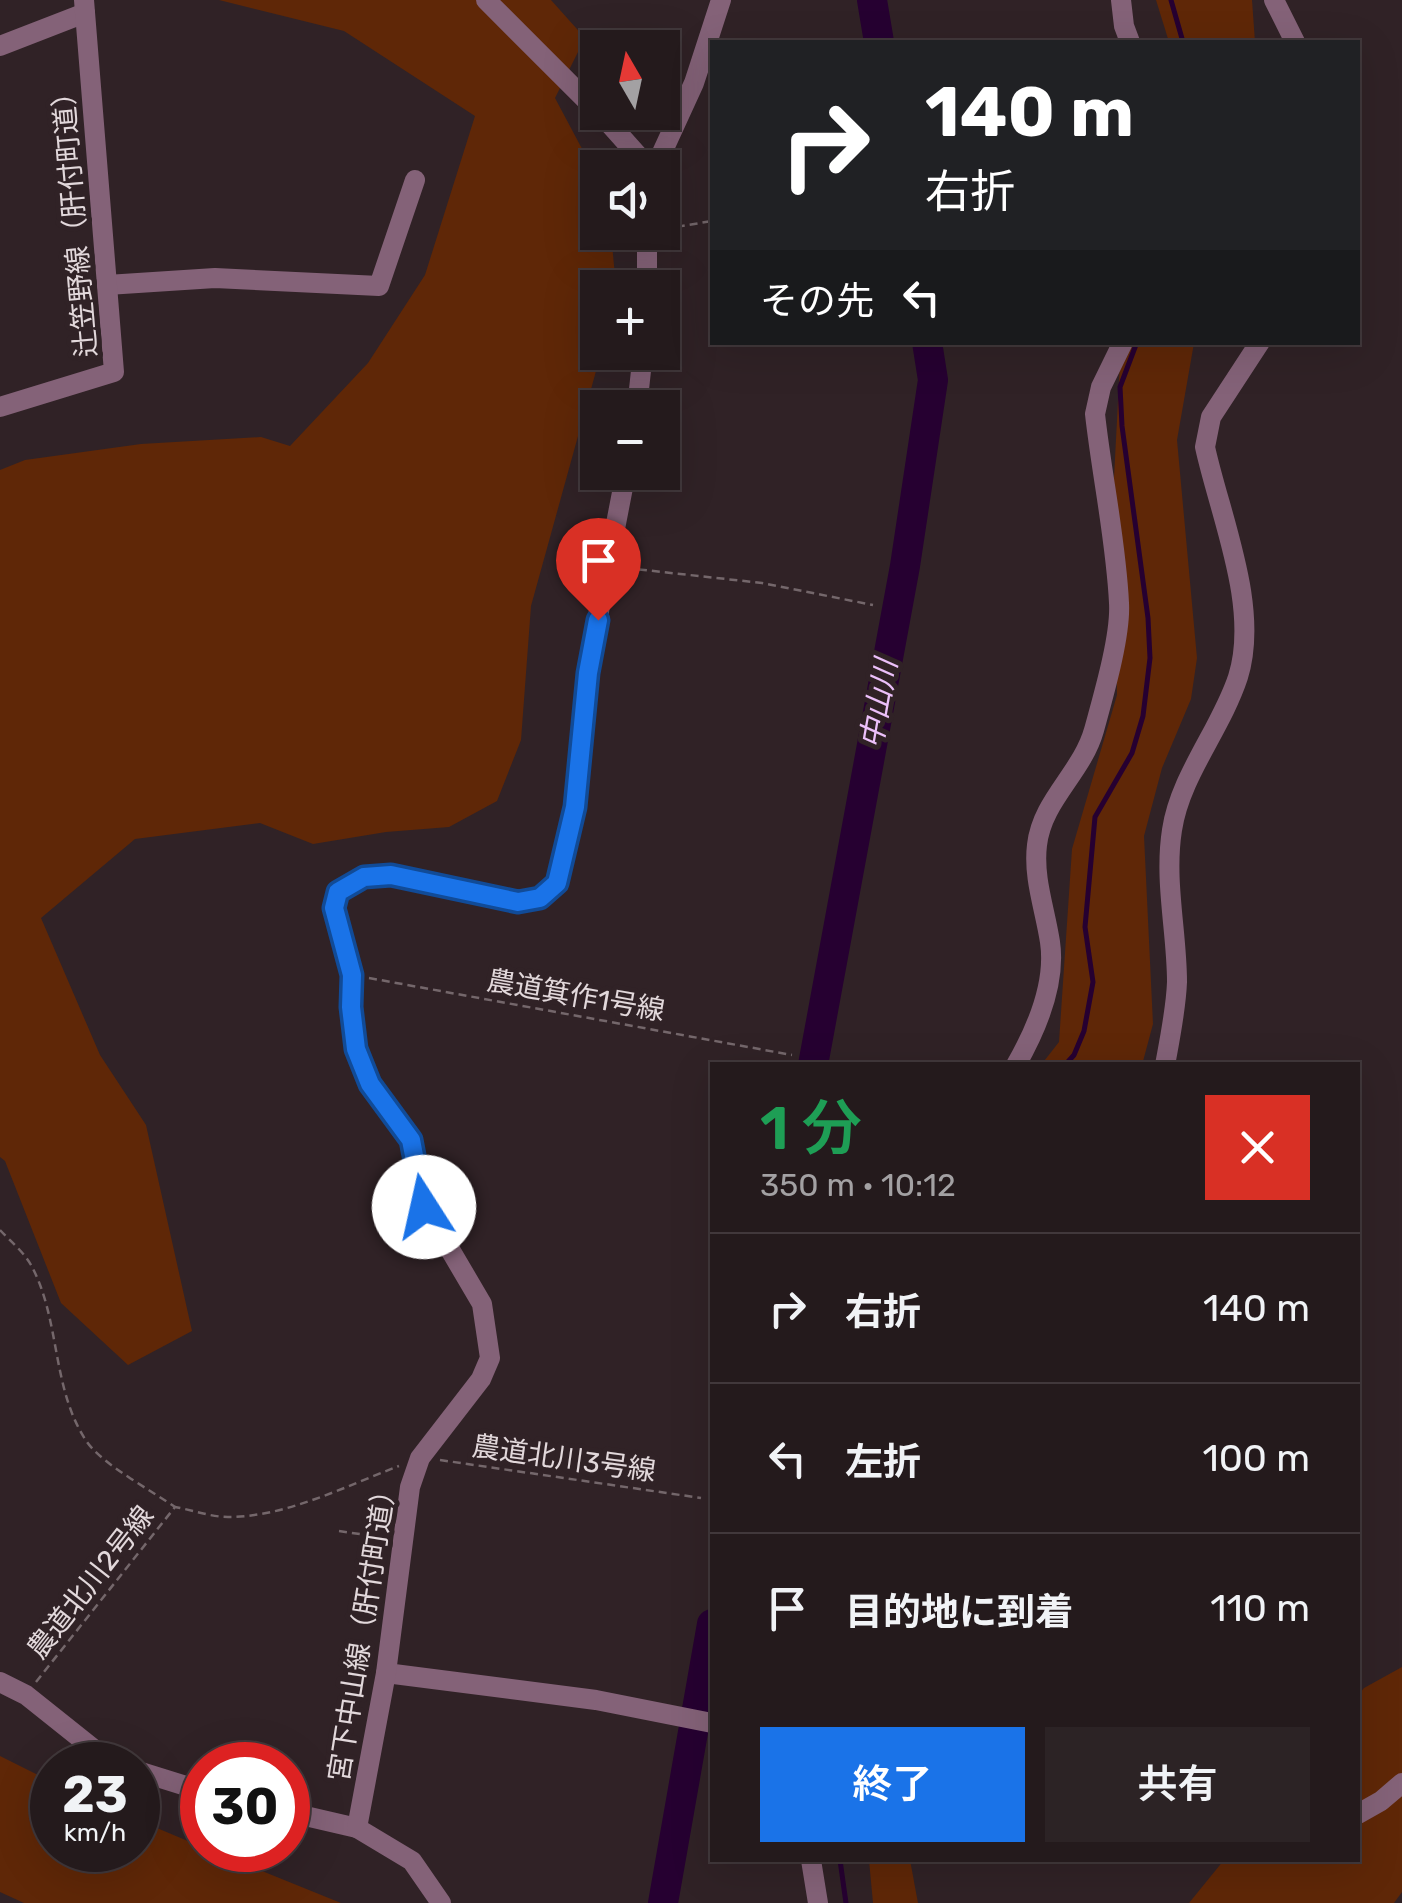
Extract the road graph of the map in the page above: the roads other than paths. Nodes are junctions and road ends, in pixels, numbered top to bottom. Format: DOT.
graph roads {
  1 [pos="486,0"];
  2 [pos="721,0"];
  3 [pos="1122,0"];
  4 [pos="1274,0"];
  5 [pos="84,6"];
  6 [pos="1130,40"];
  7 [pos="1294,40"];
  8 [pos="0,46"];
  9 [pos="580,94"];
  10 [pos="615,130"];
  11 [pos="635,150"];
  12 [pos="661,150"];
  13 [pos="415,180"];
  14 [pos="107,286"];
  15 [pos="1122,345"];
  16 [pos="1258,345"];
  17 [pos="0,407"];
  18 [pos="623,490"];
  19 [pos="1018,1062"];
  20 [pos="1165,1062"];
  21 [pos="386,1673"];
  22 [pos="0,1682"];
  23 [pos="710,1723"];
  24 [pos="85,1742"];
  25 [pos="1402,1782"];
  26 [pos="1360,1813"];
  27 [pos="310,1817"];
  28 [pos="357,1828"];
  29 [pos="811,1862"];
  30 [pos="441,1903"];
  31 [pos="818,1903"];
  1 -- 9 [label="street"];
  2 -- 12 [label="street"];
  3 -- 6 [label="street"];
  4 -- 7 [label="street"];
  5 -- 8 [label="street"];
  5 -- 14 [label="street, 辻笠野線（肝付町道）"];
  10 -- 11 [label="street"];
  13 -- 14 [label="street"];
  14 -- 17 [label="street, 辻笠野線（肝付町道）"];
  15 -- 19 [label="street"];
  16 -- 20 [label="street"];
  18 -- 21 [label="street, 宮下中山線（肝付町道）"];
  21 -- 23 [label="street"];
  21 -- 28 [label="street, 宮下中山線（肝付町道）"];
  22 -- 24 [label="street"];
  25 -- 26 [label="street"];
  27 -- 28 [label="street"];
  28 -- 30 [label="street"];
  29 -- 31 [label="street"];
}
